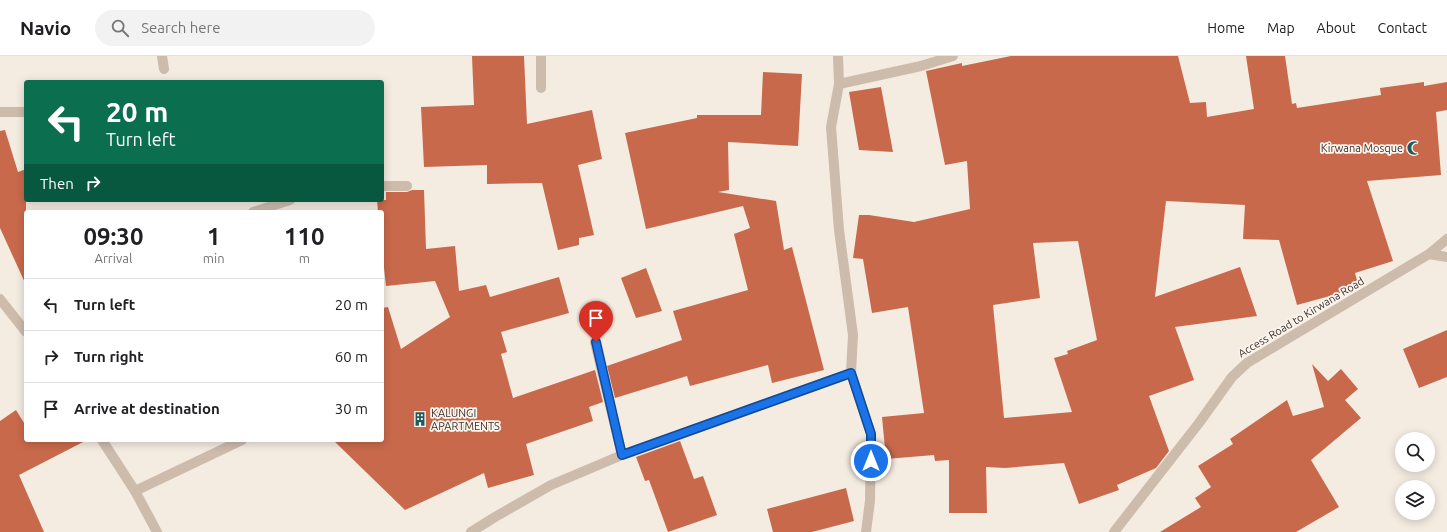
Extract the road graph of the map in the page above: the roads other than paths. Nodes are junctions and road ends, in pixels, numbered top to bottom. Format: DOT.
graph roads {
  1 [pos="162,56"];
  2 [pos="541,56"];
  3 [pos="838,56"];
  4 [pos="952,56"];
  5 [pos="164,69"];
  6 [pos="839,84"];
  7 [pos="541,88"];
  8 [pos="0,112"];
  9 [pos="24,112"];
  10 [pos="384,186"];
  11 [pos="407,186"];
  12 [pos="284,202"];
  13 [pos="259,210"];
  14 [pos="1447,239"];
  15 [pos="1429,254"];
  16 [pos="1447,257"];
  17 [pos="0,299"];
  18 [pos="24,326"];
  19 [pos="596,342"];
  20 [pos="851,373"];
  21 [pos="103,442"];
  22 [pos="238,442"];
  23 [pos="622,455"];
  24 [pos="135,492"];
  25 [pos="158,532"];
  26 [pos="471,532"];
  27 [pos="866,532"];
  28 [pos="1114,532"];
  1 -- 5 [label="street"];
  2 -- 7 [label="street"];
  3 -- 6 [label="street"];
  4 -- 6 [label="street"];
  6 -- 20 [label="street"];
  8 -- 9 [label="street"];
  10 -- 11 [label="street"];
  12 -- 13 [label="street"];
  14 -- 15 [label="street, Access Road to Kirwana Road"];
  15 -- 16 [label="street"];
  15 -- 28 [label="street, Access Road to Kirwana Road"];
  17 -- 18 [label="street"];
  19 -- 23 [label="street"];
  20 -- 23 [label="street"];
  20 -- 27 [label="street"];
  21 -- 24 [label="street"];
  22 -- 24 [label="street"];
  23 -- 26 [label="street"];
  24 -- 25 [label="street"];
}
